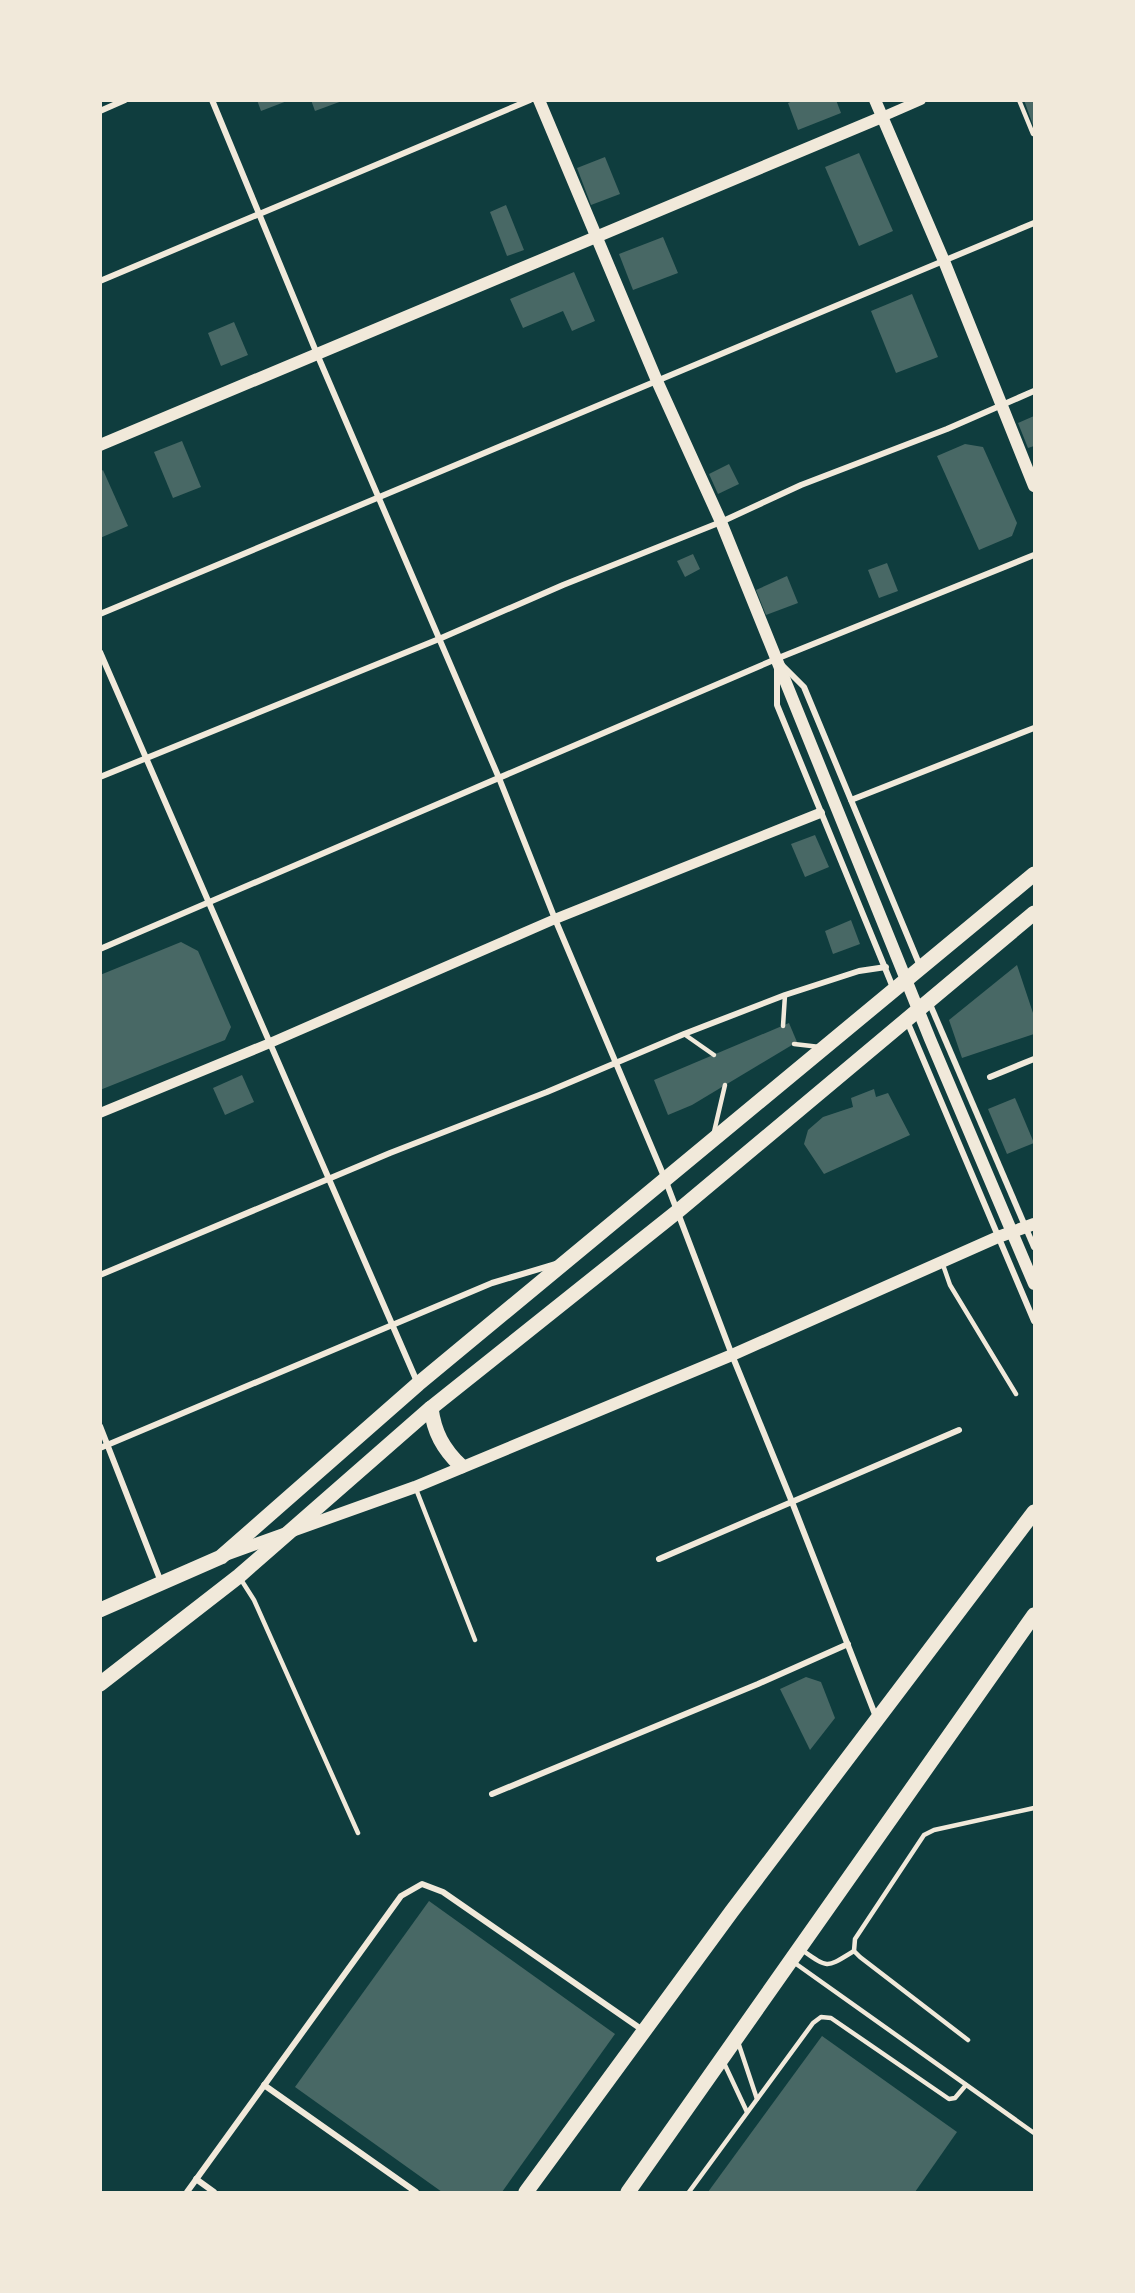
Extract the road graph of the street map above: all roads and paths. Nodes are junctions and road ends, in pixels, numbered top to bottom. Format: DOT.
graph roads {
  1 [pos="125,100"];
  2 [pos="212,100"];
  3 [pos="530,100"];
  4 [pos="539,100"];
  5 [pos="875,100"];
  6 [pos="921,100"];
  7 [pos="1019,100"];
  8 [pos="100,111"];
  9 [pos="882,117"];
  10 [pos="1034,134"];
  11 [pos="259,214"];
  12 [pos="1035,223"];
  13 [pos="597,237"];
  14 [pos="944,261"];
  15 [pos="100,281"];
  16 [pos="317,354"];
  17 [pos="657,381"];
  18 [pos="1035,391"];
  19 [pos="1001,405"];
  20 [pos="100,445"];
  21 [pos="1035,486"];
  22 [pos="378,497"];
  23 [pos="721,522"];
  24 [pos="1035,555"];
  25 [pos="100,614"];
  26 [pos="439,639"];
  27 [pos="100,652"];
  28 [pos="776,659"];
  29 [pos="1035,728"];
  30 [pos="146,758"];
  31 [pos="100,777"];
  32 [pos="499,778"];
  33 [pos="851,800"];
  34 [pos="820,813"];
  35 [pos="1035,874"];
  36 [pos="209,901"];
  37 [pos="1035,914"];
  38 [pos="555,919"];
  39 [pos="100,949"];
  40 [pos="921,966"];
  41 [pos="886,967"];
  42 [pos="894,990"];
  43 [pos="785,995"];
  44 [pos="929,1002"];
  45 [pos="907,1020"];
  46 [pos="783,1026"];
  47 [pos="684,1034"];
  48 [pos="270,1043"];
  49 [pos="794,1044"];
  50 [pos="826,1048"];
  51 [pos="714,1055"];
  52 [pos="1035,1059"];
  53 [pos="617,1061"];
  54 [pos="990,1077"];
  55 [pos="725,1085"];
  56 [pos="100,1113"];
  57 [pos="712,1142"];
  58 [pos="329,1179"];
  59 [pos="665,1179"];
  60 [pos="678,1211"];
  61 [pos="1030,1226"];
  62 [pos="998,1237"];
  63 [pos="1035,1247"];
  64 [pos="570,1259"];
  65 [pos="942,1262"];
  66 [pos="100,1275"];
  67 [pos="1035,1284"];
  68 [pos="1035,1321"];
  69 [pos="393,1325"];
  70 [pos="732,1355"];
  71 [pos="418,1384"];
  72 [pos="1016,1394"];
  73 [pos="430,1408"];
  74 [pos="100,1426"];
  75 [pos="959,1430"];
  76 [pos="108,1445"];
  77 [pos="100,1448"];
  78 [pos="461,1466"];
  79 [pos="415,1487"];
  80 [pos="792,1502"];
  81 [pos="1035,1512"];
  82 [pos="292,1530"];
  83 [pos="221,1557"];
  84 [pos="659,1559"];
  85 [pos="239,1576"];
  86 [pos="162,1582"];
  87 [pos="100,1610"];
  88 [pos="1035,1616"];
  89 [pos="475,1640"];
  90 [pos="848,1644"];
  91 [pos="100,1684"];
  92 [pos="877,1719"];
  93 [pos="492,1794"];
  94 [pos="1035,1808"];
  95 [pos="358,1833"];
  96 [pos="854,1951"];
  97 [pos="795,1954"];
  98 [pos="644,2031"];
  99 [pos="736,2038"];
  100 [pos="968,2040"];
  101 [pos="723,2059"];
  102 [pos="264,2085"];
  103 [pos="966,2085"];
  104 [pos="757,2099"];
  105 [pos="747,2112"];
  106 [pos="1035,2133"];
  107 [pos="196,2179"];
  108 [pos="187,2193"];
  109 [pos="214,2193"];
  110 [pos="416,2193"];
  111 [pos="526,2193"];
  112 [pos="628,2193"];
  113 [pos="689,2193"];
  1 -- 8 [label="street"];
  2 -- 11 [label="street"];
  3 -- 11 [label="street"];
  4 -- 13 [label="main road"];
  5 -- 9 [label="main road"];
  6 -- 9 [label="street"];
  7 -- 10 [label="lane"];
  9 -- 13 [label="main road"];
  9 -- 14 [label="main road"];
  11 -- 15 [label="street"];
  11 -- 16 [label="street"];
  12 -- 14 [label="street"];
  13 -- 16 [label="main road"];
  13 -- 17 [label="main road"];
  14 -- 17 [label="street"];
  14 -- 19 [label="main road"];
  16 -- 20 [label="main road"];
  16 -- 22 [label="street"];
  17 -- 22 [label="street"];
  17 -- 23 [label="main road"];
  18 -- 19 [label="street"];
  19 -- 21 [label="main road"];
  19 -- 23 [label="street"];
  22 -- 25 [label="street"];
  22 -- 26 [label="street"];
  23 -- 26 [label="street"];
  23 -- 28 [label="main road"];
  24 -- 28 [label="street"];
  26 -- 30 [label="street"];
  26 -- 32 [label="street"];
  27 -- 30 [label="street"];
  28 -- 32 [label="street"];
  28 -- 33 [label="street"];
  28 -- 34 [label="street"];
  28 -- 67 [label="main road"];
  29 -- 33 [label="street"];
  30 -- 31 [label="street"];
  30 -- 36 [label="street"];
  32 -- 36 [label="street"];
  32 -- 38 [label="street"];
  33 -- 40 [label="street"];
  34 -- 38 [label="street"];
  34 -- 41 [label="street"];
  35 -- 40 [label="main road"];
  36 -- 39 [label="street"];
  36 -- 48 [label="street"];
  37 -- 44 [label="main road"];
  38 -- 48 [label="street"];
  38 -- 53 [label="street"];
  40 -- 42 [label="main road"];
  41 -- 42 [label="street"];
  41 -- 43 [label="street"];
  42 -- 50 [label="main road"];
  43 -- 46 [label="lane"];
  43 -- 47 [label="street"];
  44 -- 45 [label="main road"];
  44 -- 61 [label="street"];
  45 -- 60 [label="main road"];
  45 -- 62 [label="street"];
  47 -- 51 [label="lane"];
  47 -- 53 [label="street"];
  48 -- 56 [label="street"];
  48 -- 58 [label="street"];
  49 -- 50 [label="lane"];
  50 -- 57 [label="main road"];
  52 -- 54 [label="street"];
  53 -- 58 [label="street"];
  53 -- 59 [label="street"];
  55 -- 57 [label="lane"];
  57 -- 59 [label="main road"];
  58 -- 66 [label="street"];
  58 -- 69 [label="street"];
  59 -- 60 [label="street"];
  59 -- 64 [label="main road"];
  60 -- 70 [label="street"];
  60 -- 73 [label="main road"];
  61 -- 62 [label="main road"];
  61 -- 63 [label="street"];
  62 -- 65 [label="main road"];
  62 -- 68 [label="street"];
  64 -- 69 [label="street"];
  64 -- 71 [label="main road"];
  65 -- 70 [label="main road"];
  65 -- 72 [label="lane"];
  69 -- 71 [label="street"];
  69 -- 76 [label="street"];
  70 -- 78 [label="main road"];
  70 -- 80 [label="street"];
  71 -- 83 [label="main road"];
  73 -- 78 [label="main road"];
  73 -- 82 [label="main road"];
  74 -- 76 [label="street"];
  75 -- 80 [label="street"];
  76 -- 77 [label="street"];
  76 -- 86 [label="street"];
  78 -- 79 [label="main road"];
  79 -- 82 [label="main road"];
  79 -- 89 [label="lane"];
  80 -- 84 [label="street"];
  80 -- 90 [label="street"];
  81 -- 92 [label="main road"];
  82 -- 83 [label="main road"];
  82 -- 85 [label="main road"];
  83 -- 86 [label="main road"];
  85 -- 91 [label="main road"];
  85 -- 95 [label="lane"];
  86 -- 87 [label="main road"];
  88 -- 97 [label="main road"];
  90 -- 92 [label="street"];
  90 -- 93 [label="street"];
  92 -- 98 [label="main road"];
  94 -- 96 [label="lane"];
  96 -- 97 [label="lane"];
  96 -- 100 [label="lane"];
  97 -- 99 [label="main road"];
  97 -- 103 [label="lane"];
  98 -- 102 [label="street"];
  98 -- 111 [label="main road"];
  99 -- 101 [label="main road"];
  99 -- 104 [label="lane"];
  101 -- 105 [label="lane"];
  101 -- 112 [label="main road"];
  102 -- 107 [label="street"];
  102 -- 110 [label="street"];
  103 -- 104 [label="lane"];
  103 -- 106 [label="lane"];
  104 -- 105 [label="lane"];
  105 -- 113 [label="lane"];
  107 -- 108 [label="street"];
  107 -- 109 [label="street"];
}
